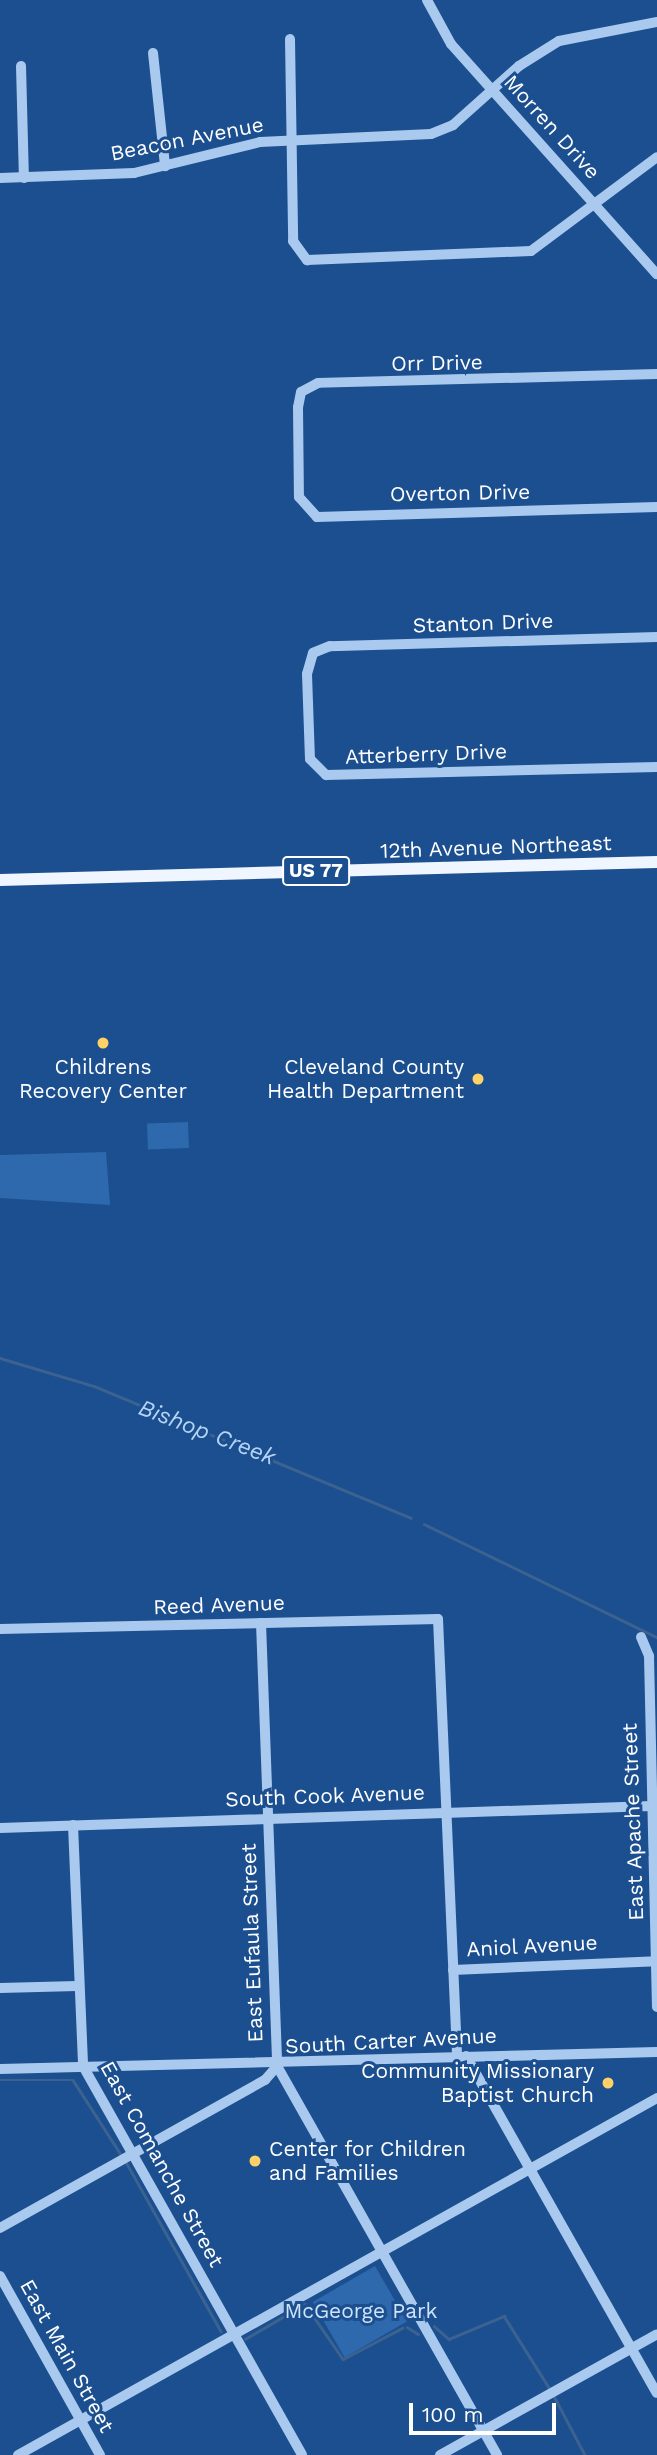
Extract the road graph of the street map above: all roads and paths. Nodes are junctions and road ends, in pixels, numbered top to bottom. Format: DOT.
graph roads {
  1 [pos="427,0"];
  2 [pos="657,22"];
  3 [pos="290,39"];
  4 [pos="153,52"];
  5 [pos="21,66"];
  6 [pos="491,90"];
  7 [pos="292,141"];
  8 [pos="657,157"];
  9 [pos="165,166"];
  10 [pos="0,178"];
  11 [pos="24,178"];
  12 [pos="594,202"];
  13 [pos="657,274"];
  14 [pos="657,374"];
  15 [pos="301,473"];
  16 [pos="657,507"];
  17 [pos="657,637"];
  18 [pos="313,653"];
  19 [pos="657,767"];
  20 [pos="657,862"];
  21 [pos="0,880"];
  22 [pos="261,1623"];
  23 [pos="0,1629"];
  24 [pos="641,1637"];
  25 [pos="652,1806"];
  26 [pos="447,1811"];
  27 [pos="267,1817"];
  28 [pos="73,1825"];
  29 [pos="0,1828"];
  30 [pos="656,1961"];
  31 [pos="453,1970"];
  32 [pos="77,1986"];
  33 [pos="0,1988"];
  34 [pos="657,2007"];
  35 [pos="657,2052"];
  36 [pos="462,2056"];
  37 [pos="83,2066"];
  38 [pos="277,2066"];
  39 [pos="0,2069"];
  40 [pos="657,2098"];
  41 [pos="131,2155"];
  42 [pos="530,2168"];
  43 [pos="0,2228"];
  44 [pos="381,2252"];
  45 [pos="0,2276"];
  46 [pos="234,2334"];
  47 [pos="657,2334"];
  48 [pos="632,2348"];
  49 [pos="657,2393"];
  50 [pos="80,2420"];
  51 [pos="484,2431"];
  52 [pos="18,2455"];
  53 [pos="100,2455"];
  54 [pos="302,2455"];
  55 [pos="440,2455"];
  56 [pos="497,2455"];
  1 -- 6 [label="street, Morren Drive"];
  2 -- 6 [label="street, Beacon Avenue"];
  3 -- 7 [label="street"];
  4 -- 9 [label="street"];
  5 -- 11 [label="street"];
  6 -- 7 [label="street, Beacon Avenue"];
  6 -- 12 [label="street, Morren Drive"];
  7 -- 9 [label="street, Beacon Avenue"];
  7 -- 12 [label="street"];
  8 -- 12 [label="street"];
  9 -- 11 [label="street, Beacon Avenue"];
  10 -- 11 [label="street, Beacon Avenue"];
  12 -- 13 [label="street, Morren Drive"];
  14 -- 15 [label="street, Orr Drive"];
  15 -- 16 [label="street, Overton Drive"];
  17 -- 18 [label="street, Stanton Drive"];
  18 -- 19 [label="street, Atterberry Drive"];
  20 -- 21 [label="main road, 12th Avenue Northeast / US 77"];
  22 -- 23 [label="street, Reed Avenue"];
  22 -- 26 [label="street, Reed Avenue"];
  22 -- 27 [label="street, East Eufaula Street"];
  24 -- 25 [label="street, East Apache Street"];
  25 -- 26 [label="street, South Cook Avenue"];
  25 -- 30 [label="street, East Apache Street"];
  26 -- 27 [label="street, South Cook Avenue"];
  26 -- 31 [label="street"];
  27 -- 28 [label="street, South Cook Avenue"];
  27 -- 38 [label="street, East Eufaula Street"];
  28 -- 29 [label="street, South Cook Avenue"];
  28 -- 32 [label="street, East Comanche Street"];
  30 -- 31 [label="street, Aniol Avenue"];
  30 -- 34 [label="street, East Apache Street"];
  31 -- 36 [label="street"];
  32 -- 33 [label="street"];
  32 -- 37 [label="street, East Comanche Street"];
  35 -- 36 [label="street, South Carter Avenue"];
  36 -- 38 [label="street, South Carter Avenue"];
  36 -- 42 [label="street"];
  37 -- 38 [label="street, South Carter Avenue"];
  37 -- 39 [label="street, South Carter Avenue"];
  37 -- 41 [label="street, East Comanche Street"];
  38 -- 41 [label="street"];
  38 -- 44 [label="street, East Eufaula Street"];
  40 -- 42 [label="street"];
  41 -- 43 [label="street"];
  41 -- 46 [label="street, East Comanche Street"];
  42 -- 44 [label="street"];
  42 -- 48 [label="street"];
  44 -- 46 [label="street"];
  44 -- 51 [label="street, East Eufaula Street"];
  45 -- 50 [label="street, East Main Street"];
  46 -- 50 [label="street"];
  46 -- 54 [label="street, East Comanche Street"];
  47 -- 48 [label="street"];
  48 -- 49 [label="street"];
  48 -- 51 [label="street"];
  50 -- 52 [label="street"];
  50 -- 53 [label="street, East Main Street"];
  51 -- 55 [label="street"];
  51 -- 56 [label="street, East Eufaula Street"];
}
